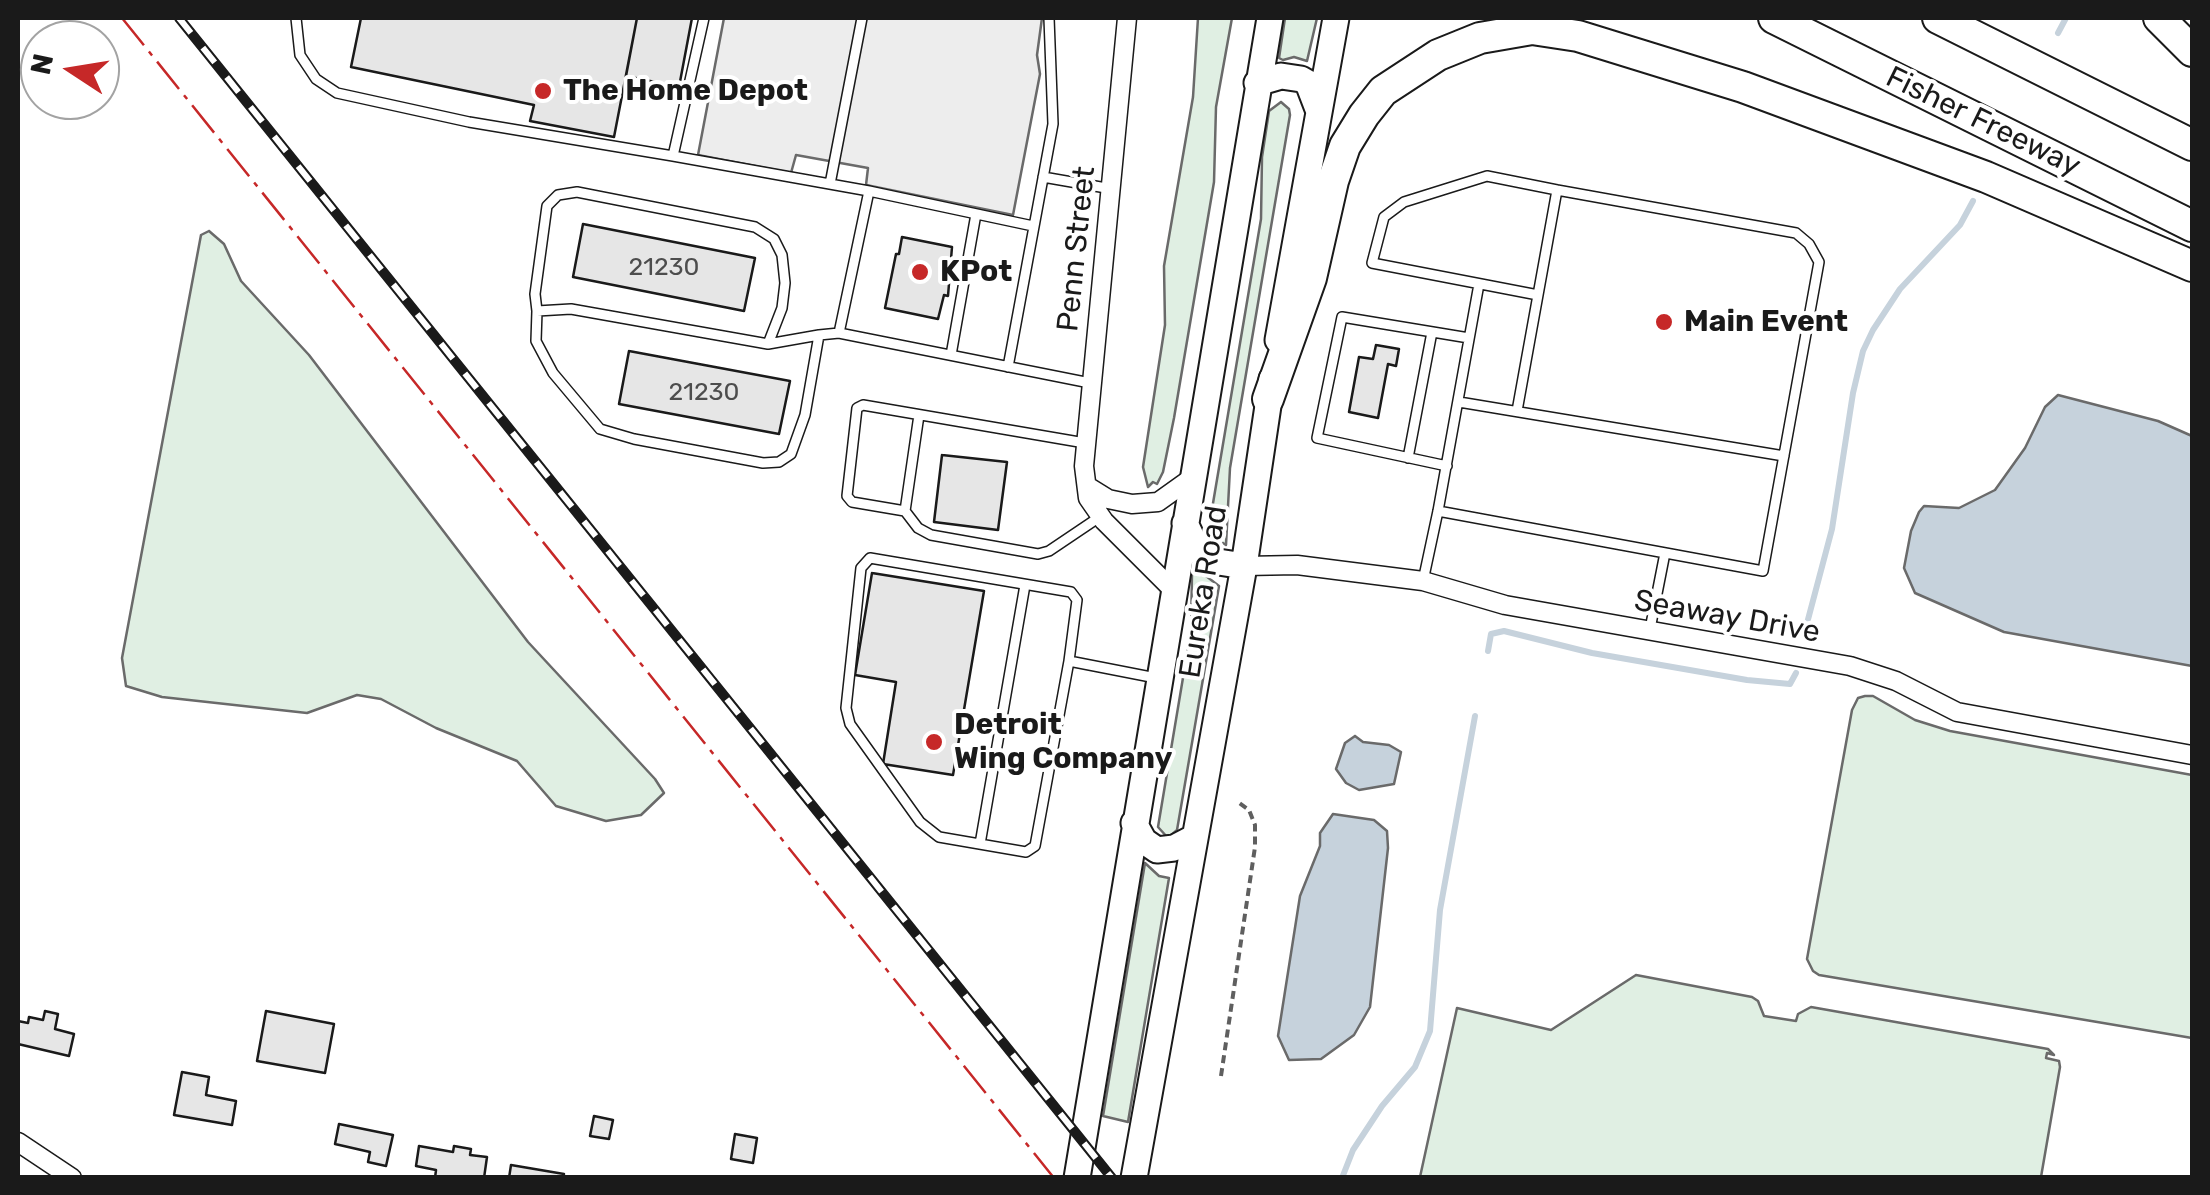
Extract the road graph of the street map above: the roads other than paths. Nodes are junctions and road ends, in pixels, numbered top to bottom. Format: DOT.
graph roads {
  1 [pos="296,18"];
  2 [pos="704,18"];
  3 [pos="862,18"];
  4 [pos="1049,18"];
  5 [pos="1127,18"];
  6 [pos="1270,18"];
  7 [pos="1336,18"];
  8 [pos="1575,18"];
  9 [pos="1774,18"];
  10 [pos="1938,18"];
  11 [pos="2160,18"];
  12 [pos="2192,52"];
  13 [pos="1258,83"];
  14 [pos="1743,87"];
  15 [pos="1318,110"];
  16 [pos="2192,145"];
  17 [pos="673,156"];
  18 [pos="1042,177"];
  19 [pos="830,184"];
  20 [pos="1112,189"];
  21 [pos="1557,190"];
  22 [pos="869,191"];
  23 [pos="976,214"];
  24 [pos="1032,226"];
  25 [pos="2192,226"];
  26 [pos="2192,266"];
  27 [pos="1479,284"];
  28 [pos="1538,295"];
  29 [pos="537,310"];
  30 [pos="1432,332"];
  31 [pos="840,333"];
  32 [pos="819,335"];
  33 [pos="1470,338"];
  34 [pos="768,344"];
  35 [pos="951,355"];
  36 [pos="1008,366"];
  37 [pos="1090,382"];
  38 [pos="1268,400"];
  39 [pos="1458,402"];
  40 [pos="1516,411"];
  41 [pos="918,415"];
  42 [pos="1085,443"];
  43 [pos="1784,456"];
  44 [pos="1408,458"];
  45 [pos="1447,466"];
  46 [pos="1192,477"];
  47 [pos="1086,486"];
  48 [pos="905,511"];
  49 [pos="1438,511"];
  50 [pos="1102,516"];
  51 [pos="1185,523"];
  52 [pos="1666,553"];
  53 [pos="1244,566"];
  54 [pos="1422,582"];
  55 [pos="1025,585"];
  56 [pos="1174,590"];
  57 [pos="1650,632"];
  58 [pos="1069,661"];
  59 [pos="1158,678"];
  60 [pos="2192,755"];
  61 [pos="1134,823"];
  62 [pos="1195,838"];
  63 [pos="980,844"];
  64 [pos="18,1142"];
  65 [pos="72,1178"];
  66 [pos="1077,1178"];
  67 [pos="1134,1178"];
  1 -- 17 [label="lane"];
  2 -- 17 [label="lane"];
  3 -- 19 [label="lane"];
  4 -- 18 [label="lane"];
  5 -- 20 [label="street, Penn Street"];
  6 -- 13 [label="main road, Eureka Road"];
  7 -- 15 [label="main road, Eureka Road"];
  8 -- 14 [label="highway"];
  9 -- 25 [label="highway, Fisher Freeway"];
  10 -- 16 [label="highway"];
  11 -- 12 [label="highway"];
  13 -- 15 [label="main road"];
  13 -- 46 [label="main road, Eureka Road"];
  14 -- 26 [label="highway"];
  14 -- 38 [label="highway"];
  15 -- 38 [label="main road, Eureka Road"];
  17 -- 19 [label="lane"];
  18 -- 20 [label="lane"];
  18 -- 24 [label="lane"];
  19 -- 22 [label="lane"];
  20 -- 37 [label="street, Penn Street"];
  21 -- 27 [label="lane"];
  21 -- 28 [label="lane"];
  21 -- 43 [label="lane"];
  22 -- 23 [label="lane"];
  22 -- 31 [label="lane"];
  23 -- 24 [label="lane"];
  23 -- 35 [label="lane"];
  24 -- 36 [label="lane"];
  27 -- 28 [label="lane"];
  27 -- 33 [label="lane"];
  28 -- 40 [label="lane"];
  29 -- 32 [label="lane"];
  29 -- 34 [label="lane"];
  29 -- 34 [label="lane"];
  30 -- 33 [label="lane"];
  30 -- 44 [label="lane"];
  30 -- 44 [label="lane"];
  31 -- 32 [label="lane"];
  31 -- 35 [label="lane"];
  32 -- 34 [label="lane"];
  33 -- 39 [label="lane"];
  35 -- 36 [label="lane"];
  36 -- 37 [label="lane"];
  37 -- 42 [label="street, Penn Street"];
  38 -- 53 [label="main road, Eureka Road"];
  39 -- 40 [label="lane"];
  39 -- 45 [label="lane"];
  40 -- 43 [label="lane"];
  41 -- 42 [label="lane"];
  41 -- 48 [label="lane"];
  41 -- 48 [label="lane"];
  42 -- 47 [label="street, Penn Street"];
  43 -- 52 [label="lane"];
  44 -- 45 [label="lane"];
  45 -- 49 [label="lane"];
  46 -- 47 [label="street"];
  46 -- 51 [label="main road, Eureka Road"];
  47 -- 50 [label="street, Penn Street"];
  48 -- 50 [label="lane"];
  49 -- 52 [label="lane"];
  49 -- 54 [label="lane"];
  50 -- 56 [label="street, Penn Street"];
  51 -- 53 [label="main road"];
  51 -- 56 [label="main road, Eureka Road"];
  52 -- 57 [label="lane"];
  53 -- 54 [label="street, Seaway Drive"];
  53 -- 62 [label="main road, Eureka Road"];
  54 -- 57 [label="street, Seaway Drive"];
  55 -- 58 [label="lane"];
  55 -- 63 [label="lane"];
  55 -- 63 [label="lane"];
  56 -- 59 [label="main road, Eureka Road"];
  57 -- 60 [label="street, Seaway Drive"];
  58 -- 59 [label="lane"];
  58 -- 63 [label="lane"];
  59 -- 61 [label="main road, Eureka Road"];
  61 -- 62 [label="main road"];
  61 -- 66 [label="main road, Eureka Road"];
  62 -- 67 [label="main road, Eureka Road"];
  64 -- 65 [label="street"];
}
